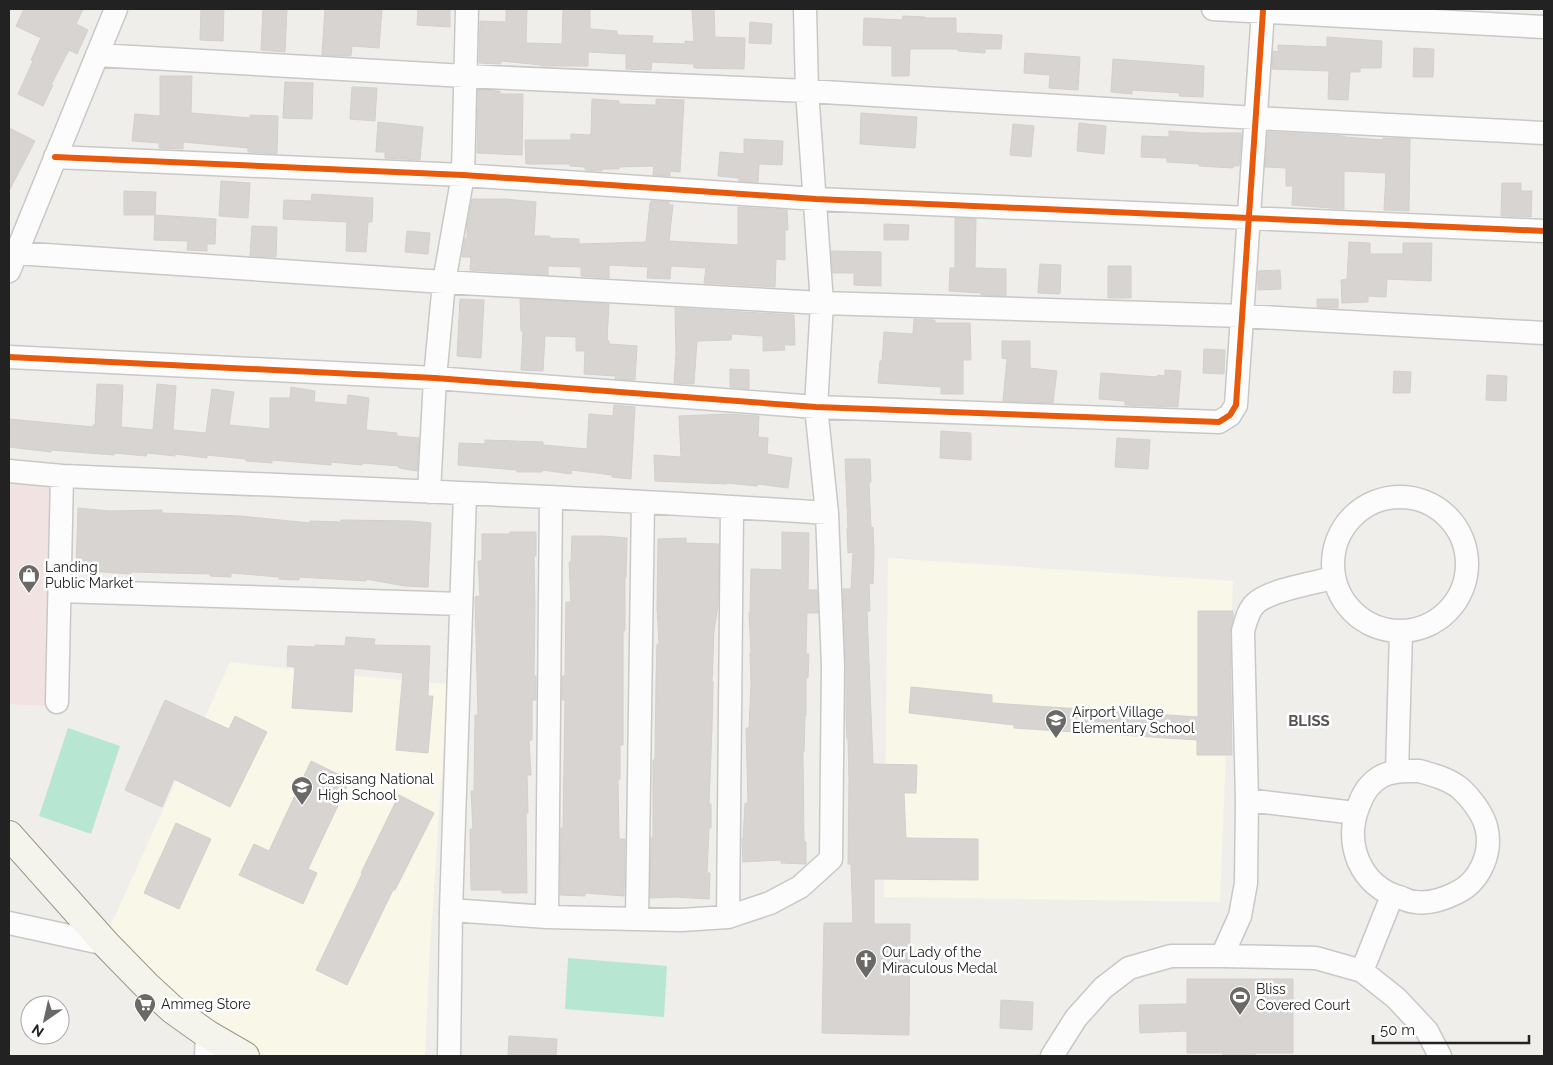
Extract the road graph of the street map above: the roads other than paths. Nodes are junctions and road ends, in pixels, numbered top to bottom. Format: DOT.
graph roads {
  1 [pos="116,9"];
  2 [pos="467,9"];
  3 [pos="805,9"];
  4 [pos="1212,9"];
  5 [pos="1264,11"];
  6 [pos="1488,17"];
  7 [pos="1544,27"];
  8 [pos="97,55"];
  9 [pos="464,76"];
  10 [pos="807,91"];
  11 [pos="1256,118"];
  12 [pos="1544,133"];
  13 [pos="55,156"];
  14 [pos="463,175"];
  15 [pos="816,199"];
  16 [pos="1248,218"];
  17 [pos="1544,231"];
  18 [pos="12,262"];
  19 [pos="444,282"];
  20 [pos="822,303"];
  21 [pos="1243,316"];
  22 [pos="1544,333"];
  23 [pos="9,357"];
  24 [pos="435,378"];
  25 [pos="816,407"];
  26 [pos="9,471"];
  27 [pos="62,476"];
  28 [pos="429,492"];
  29 [pos="465,494"];
  30 [pos="551,498"];
  31 [pos="643,502"];
  32 [pos="732,507"];
  33 [pos="827,513"];
  34 [pos="1334,578"];
  35 [pos="60,591"];
  36 [pos="461,604"];
  37 [pos="1401,631"];
  38 [pos="57,702"];
  39 [pos="1397,772"];
  40 [pos="1247,800"];
  41 [pos="1355,814"];
  42 [pos="9,835"];
  43 [pos="1392,896"];
  44 [pos="451,910"];
  45 [pos="547,916"];
  46 [pos="728,917"];
  47 [pos="637,919"];
  48 [pos="9,924"];
  49 [pos="106,944"];
  50 [pos="1222,956"];
  51 [pos="1362,971"];
  52 [pos="207,1045"];
  53 [pos="245,1056"];
  54 [pos="449,1056"];
  55 [pos="1052,1056"];
  56 [pos="1440,1056"];
  1 -- 8 [label="street"];
  2 -- 9 [label="street"];
  3 -- 10 [label="street"];
  4 -- 5 [label="street"];
  5 -- 6 [label="street"];
  5 -- 11 [label="street"];
  6 -- 7 [label="street"];
  8 -- 9 [label="street"];
  8 -- 13 [label="street"];
  9 -- 10 [label="street"];
  9 -- 14 [label="street"];
  10 -- 11 [label="street"];
  10 -- 15 [label="street"];
  11 -- 12 [label="street"];
  11 -- 16 [label="street"];
  13 -- 14 [label="street"];
  13 -- 18 [label="street"];
  14 -- 15 [label="street"];
  14 -- 19 [label="street"];
  15 -- 16 [label="street"];
  15 -- 20 [label="street"];
  16 -- 17 [label="street"];
  16 -- 21 [label="street"];
  18 -- 19 [label="street"];
  19 -- 20 [label="street"];
  19 -- 24 [label="street"];
  20 -- 21 [label="street"];
  20 -- 25 [label="street"];
  21 -- 22 [label="street"];
  21 -- 25 [label="street"];
  23 -- 24 [label="street"];
  24 -- 25 [label="street"];
  24 -- 28 [label="street"];
  25 -- 33 [label="street"];
  26 -- 27 [label="street"];
  27 -- 28 [label="street"];
  27 -- 35 [label="street"];
  28 -- 29 [label="street"];
  29 -- 30 [label="street"];
  29 -- 36 [label="street"];
  30 -- 31 [label="street"];
  30 -- 45 [label="street"];
  31 -- 32 [label="street"];
  31 -- 47 [label="street"];
  32 -- 33 [label="street"];
  32 -- 46 [label="street"];
  33 -- 46 [label="street"];
  34 -- 37 [label="street"];
  34 -- 37 [label="street"];
  34 -- 40 [label="street"];
  35 -- 36 [label="street"];
  35 -- 38 [label="street"];
  36 -- 44 [label="street"];
  37 -- 39 [label="street"];
  39 -- 41 [label="street"];
  39 -- 43 [label="street"];
  40 -- 41 [label="street"];
  40 -- 50 [label="street"];
  41 -- 43 [label="street"];
  42 -- 49 [label="main road"];
  43 -- 51 [label="street"];
  44 -- 45 [label="street"];
  44 -- 54 [label="street"];
  45 -- 47 [label="street"];
  46 -- 47 [label="street"];
  48 -- 49 [label="street"];
  49 -- 52 [label="main road"];
  50 -- 51 [label="street"];
  50 -- 55 [label="street"];
  51 -- 56 [label="street"];
  52 -- 53 [label="main road"];
}
